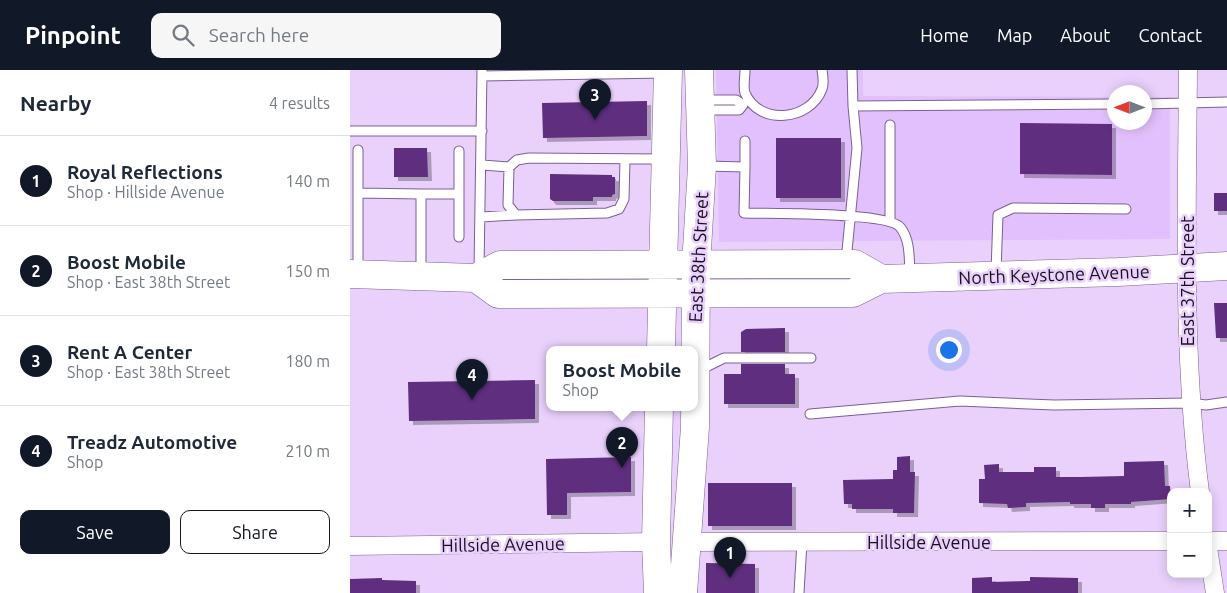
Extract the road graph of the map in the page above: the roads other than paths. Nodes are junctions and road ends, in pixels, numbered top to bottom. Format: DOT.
graph roads {
  1 [pos="699,70"];
  2 [pos="745,70"];
  3 [pos="822,70"];
  4 [pos="852,70"];
  5 [pos="1188,70"];
  6 [pos="668,72"];
  7 [pos="482,73"];
  8 [pos="1227,102"];
  9 [pos="747,104"];
  10 [pos="1107,104"];
  11 [pos="1152,104"];
  12 [pos="1187,104"];
  13 [pos="705,105"];
  14 [pos="853,106"];
  15 [pos="890,125"];
  16 [pos="350,131"];
  17 [pos="482,131"];
  18 [pos="745,141"];
  19 [pos="358,150"];
  20 [pos="459,151"];
  21 [pos="625,159"];
  22 [pos="665,159"];
  23 [pos="482,165"];
  24 [pos="702,166"];
  25 [pos="509,167"];
  26 [pos="744,167"];
  27 [pos="358,194"];
  28 [pos="421,194"];
  29 [pos="459,194"];
  30 [pos="1126,209"];
  31 [pos="516,215"];
  32 [pos="850,216"];
  33 [pos="482,217"];
  34 [pos="890,220"];
  35 [pos="459,237"];
  36 [pos="846,264"];
  37 [pos="663,266"];
  38 [pos="696,266"];
  39 [pos="1227,266"];
  40 [pos="1186,268"];
  41 [pos="354,274"];
  42 [pos="421,276"];
  43 [pos="477,277"];
  44 [pos="996,277"];
  45 [pos="881,279"];
  46 [pos="910,279"];
  47 [pos="696,294"];
  48 [pos="662,295"];
  49 [pos="661,346"];
  50 [pos="695,346"];
  51 [pos="811,358"];
  52 [pos="698,371"];
  53 [pos="1227,402"];
  54 [pos="1190,403"];
  55 [pos="658,411"];
  56 [pos="695,411"];
  57 [pos="810,414"];
  58 [pos="1200,488"];
  59 [pos="1167,541"];
  60 [pos="1212,541"];
  61 [pos="1227,541"];
  62 [pos="656,542"];
  63 [pos="688,542"];
  64 [pos="802,542"];
  65 [pos="350,546"];
  66 [pos="1212,574"];
  67 [pos="658,593"];
  68 [pos="683,593"];
  69 [pos="799,593"];
  70 [pos="1215,593"];
  1 -- 13 [label="main road, East 38th Street"];
  2 -- 9 [label="lane"];
  3 -- 9 [label="lane"];
  4 -- 14 [label="lane"];
  5 -- 12 [label="street, East 37th Street"];
  6 -- 7 [label="lane"];
  6 -- 22 [label="main road, East 38th Street"];
  7 -- 17 [label="lane"];
  8 -- 12 [label="lane"];
  9 -- 13 [label="lane"];
  10 -- 14 [label="lane"];
  11 -- 12 [label="lane"];
  12 -- 40 [label="street, East 37th Street"];
  13 -- 24 [label="main road, East 38th Street"];
  14 -- 32 [label="lane"];
  15 -- 34 [label="lane"];
  16 -- 17 [label="lane"];
  17 -- 23 [label="lane"];
  18 -- 26 [label="lane"];
  19 -- 27 [label="lane"];
  20 -- 29 [label="lane"];
  21 -- 22 [label="lane"];
  21 -- 25 [label="lane"];
  21 -- 31 [label="lane"];
  22 -- 37 [label="main road, East 38th Street"];
  23 -- 25 [label="lane"];
  23 -- 33 [label="lane"];
  24 -- 26 [label="lane"];
  24 -- 38 [label="main road, East 38th Street"];
  25 -- 31 [label="lane"];
  26 -- 32 [label="lane"];
  27 -- 28 [label="lane"];
  27 -- 41 [label="lane"];
  28 -- 29 [label="lane"];
  28 -- 42 [label="lane"];
  29 -- 35 [label="lane"];
  30 -- 44 [label="lane"];
  31 -- 33 [label="lane"];
  32 -- 34 [label="lane"];
  32 -- 36 [label="lane"];
  33 -- 43 [label="lane"];
  34 -- 46 [label="lane"];
  36 -- 38 [label="main road, North Keystone Avenue"];
  36 -- 45 [label="main road, North Keystone Avenue"];
  37 -- 38 [label="main road, North Keystone Avenue"];
  37 -- 43 [label="main road, North Keystone Avenue"];
  37 -- 48 [label="main road, East 38th Street"];
  38 -- 47 [label="main road, East 38th Street"];
  39 -- 40 [label="main road, North Keystone Avenue"];
  40 -- 44 [label="main road, North Keystone Avenue"];
  40 -- 54 [label="street, East 37th Street"];
  41 -- 42 [label="main road, North Keystone Avenue"];
  42 -- 43 [label="main road, North Keystone Avenue"];
  43 -- 48 [label="main road, North Keystone Avenue"];
  44 -- 46 [label="main road, North Keystone Avenue"];
  45 -- 46 [label="main road, North Keystone Avenue"];
  45 -- 47 [label="main road, North Keystone Avenue"];
  47 -- 48 [label="main road, North Keystone Avenue"];
  47 -- 50 [label="main road, East 38th Street"];
  48 -- 49 [label="main road, East 38th Street"];
  51 -- 52 [label="lane"];
  53 -- 54 [label="lane"];
  54 -- 57 [label="lane"];
  54 -- 58 [label="street, East 37th Street"];
  55 -- 62 [label="main road"];
  56 -- 63 [label="main road, East 38th Street"];
  59 -- 64 [label="street, Hillside Avenue"];
  60 -- 61 [label="street"];
  62 -- 65 [label="street, Hillside Avenue"];
  62 -- 67 [label="main road"];
  63 -- 64 [label="street, Hillside Avenue"];
  63 -- 68 [label="main road, East 38th Street"];
  64 -- 69 [label="lane"];
  66 -- 70 [label="street"];
}
